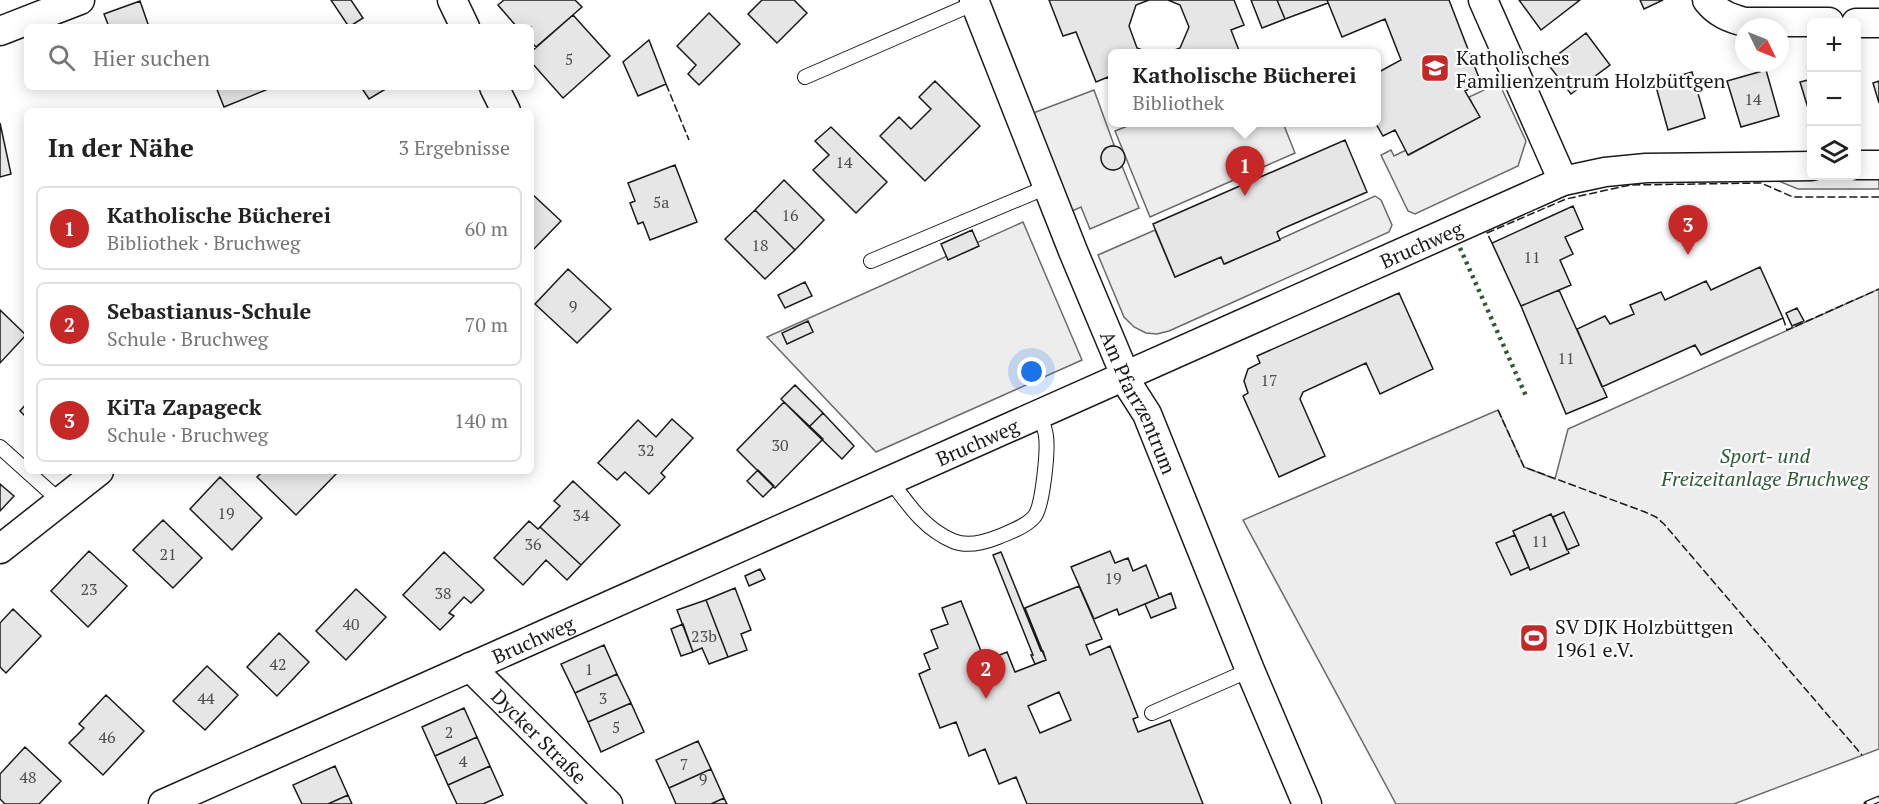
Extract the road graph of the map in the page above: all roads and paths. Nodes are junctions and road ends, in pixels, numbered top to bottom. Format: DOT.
graph roads {
  1 [pos="80,0"];
  2 [pos="453,0"];
  3 [pos="1483,0"];
  4 [pos="1707,0"];
  5 [pos="974,1"];
  6 [pos="1807,22"];
  7 [pos="1861,23"];
  8 [pos="1879,23"];
  9 [pos="464,24"];
  10 [pos="0,31"];
  11 [pos="805,77"];
  12 [pos="496,90"];
  13 [pos="504,108"];
  14 [pos="1861,165"];
  15 [pos="1879,165"];
  16 [pos="1807,166"];
  17 [pos="1563,181"];
  18 [pos="1047,187"];
  19 [pos="871,261"];
  20 [pos="1125,375"];
  21 [pos="1039,414"];
  22 [pos="0,447"];
  23 [pos="24,469"];
  24 [pos="30,474"];
  25 [pos="95,474"];
  26 [pos="890,480"];
  27 [pos="60,501"];
  28 [pos="0,549"];
  29 [pos="470,667"];
  30 [pos="1250,670"];
  31 [pos="1152,713"];
  32 [pos="213,795"];
  33 [pos="163,804"];
  34 [pos="608,804"];
  35 [pos="1307,804"];
  1 -- 10 [label="street"];
  2 -- 9 [label="street"];
  3 -- 17 [label="street"];
  4 -- 6 [label="street"];
  5 -- 11 [label="lane"];
  5 -- 18 [label="street, Am Pfarrzentrum"];
  7 -- 8 [label="street"];
  12 -- 13 [label="street"];
  14 -- 15 [label="street"];
  16 -- 17 [label="street, Bruchweg"];
  17 -- 20 [label="street, Bruchweg"];
  18 -- 19 [label="lane"];
  18 -- 20 [label="street, Am Pfarrzentrum"];
  20 -- 21 [label="street, Bruchweg"];
  20 -- 30 [label="street, Am Pfarrzentrum"];
  21 -- 26 [label="street, Bruchweg"];
  21 -- 26 [label="lane"];
  22 -- 23 [label="lane"];
  24 -- 27 [label="lane"];
  25 -- 27 [label="street"];
  26 -- 29 [label="street, Bruchweg"];
  27 -- 28 [label="street"];
  29 -- 32 [label="street, Bruchweg"];
  29 -- 34 [label="street, Dycker Straße"];
  30 -- 31 [label="lane"];
  30 -- 35 [label="street, Am Pfarrzentrum"];
  32 -- 33 [label="street, Bruchweg"];
}
